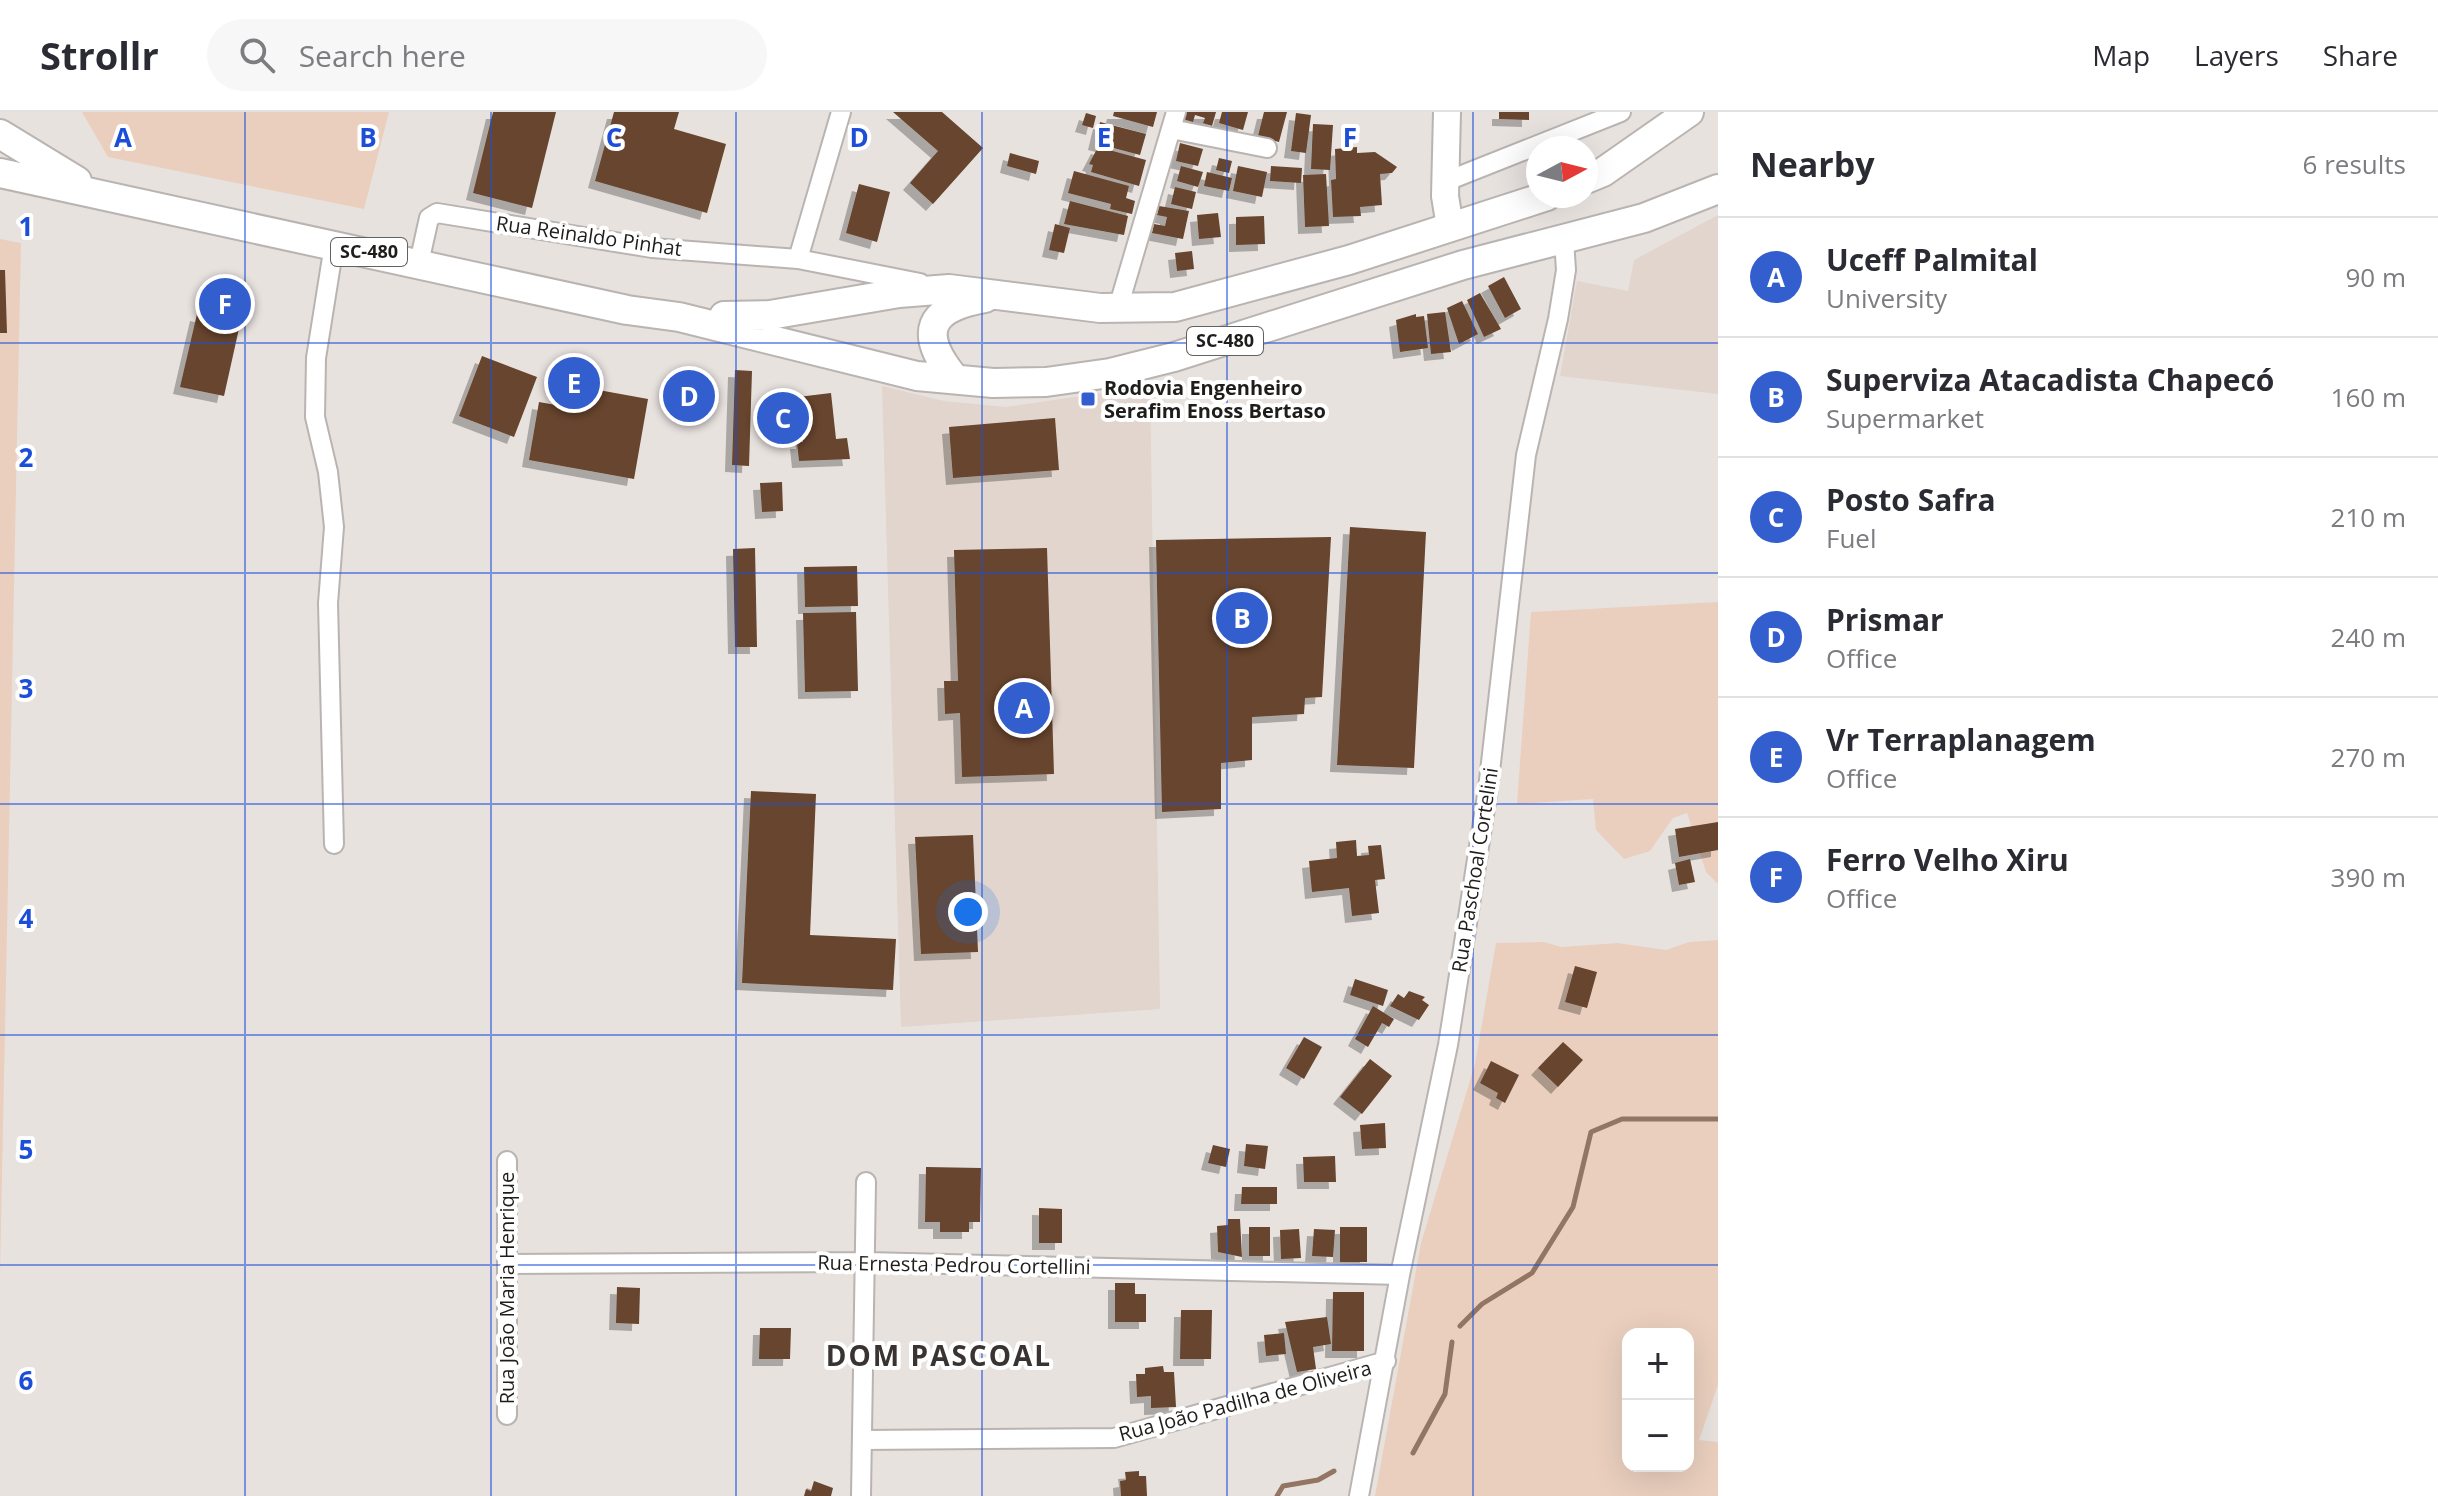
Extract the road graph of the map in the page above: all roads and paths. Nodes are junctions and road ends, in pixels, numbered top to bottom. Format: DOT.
graph roads {
  1 [pos="841,112"];
  2 [pos="1447,112"];
  3 [pos="1621,112"];
  4 [pos="1689,112"];
  5 [pos="1174,120"];
  6 [pos="0,134"];
  7 [pos="1267,148"];
  8 [pos="0,173"];
  9 [pos="1598,174"];
  10 [pos="1447,181"];
  11 [pos="1718,189"];
  12 [pos="110,198"];
  13 [pos="1526,203"];
  14 [pos="1450,227"];
  15 [pos="1564,240"];
  16 [pos="334,245"];
  17 [pos="798,259"];
  18 [pos="419,263"];
  19 [pos="949,289"];
  20 [pos="994,296"];
  21 [pos="1118,308"];
  22 [pos="679,317"];
  23 [pos="955,379"];
  24 [pos="334,844"];
  25 [pos="507,1161"];
  26 [pos="866,1182"];
  27 [pos="867,1262"];
  28 [pos="509,1264"];
  29 [pos="1400,1275"];
  30 [pos="1386,1361"];
  31 [pos="507,1415"];
  32 [pos="863,1440"];
  33 [pos="861,1496"];
  34 [pos="1359,1496"];
  1 -- 17 [label="street"];
  2 -- 10 [label="street"];
  3 -- 10 [label="street"];
  4 -- 9 [label="main road"];
  5 -- 7 [label="street"];
  5 -- 21 [label="street"];
  6 -- 12 [label="main road, SC-480"];
  8 -- 12 [label="main road, SC-480"];
  10 -- 14 [label="street"];
  11 -- 15 [label="main road, SC-480"];
  12 -- 16 [label="main road, SC-480"];
  13 -- 14 [label="main road"];
  14 -- 21 [label="main road"];
  15 -- 23 [label="main road, SC-480"];
  15 -- 29 [label="street, Rua Paschoal Cortelini"];
  16 -- 18 [label="main road, SC-480"];
  16 -- 24 [label="street"];
  17 -- 18 [label="street, Rua Reinaldo Pinhat"];
  17 -- 19 [label="street"];
  18 -- 22 [label="main road, SC-480"];
  19 -- 20 [label="main road"];
  19 -- 22 [label="main road"];
  20 -- 21 [label="main road"];
  20 -- 23 [label="main road"];
  22 -- 23 [label="main road, SC-480"];
  25 -- 28 [label="street, Rua João Maria Henrique"];
  26 -- 27 [label="street"];
  27 -- 28 [label="street, Rua Ernesta Pedrou Cortellini"];
  27 -- 29 [label="street, Rua Ernesta Pedrou Cortellini"];
  27 -- 32 [label="street"];
  28 -- 31 [label="street, Rua João Maria Henrique"];
  29 -- 30 [label="street, Rua Paschoal Cortelini"];
  30 -- 32 [label="street, Rua João Padilha de Oliveira"];
  30 -- 34 [label="street, Rua Paschoal Cortelini"];
  32 -- 33 [label="street"];
}
